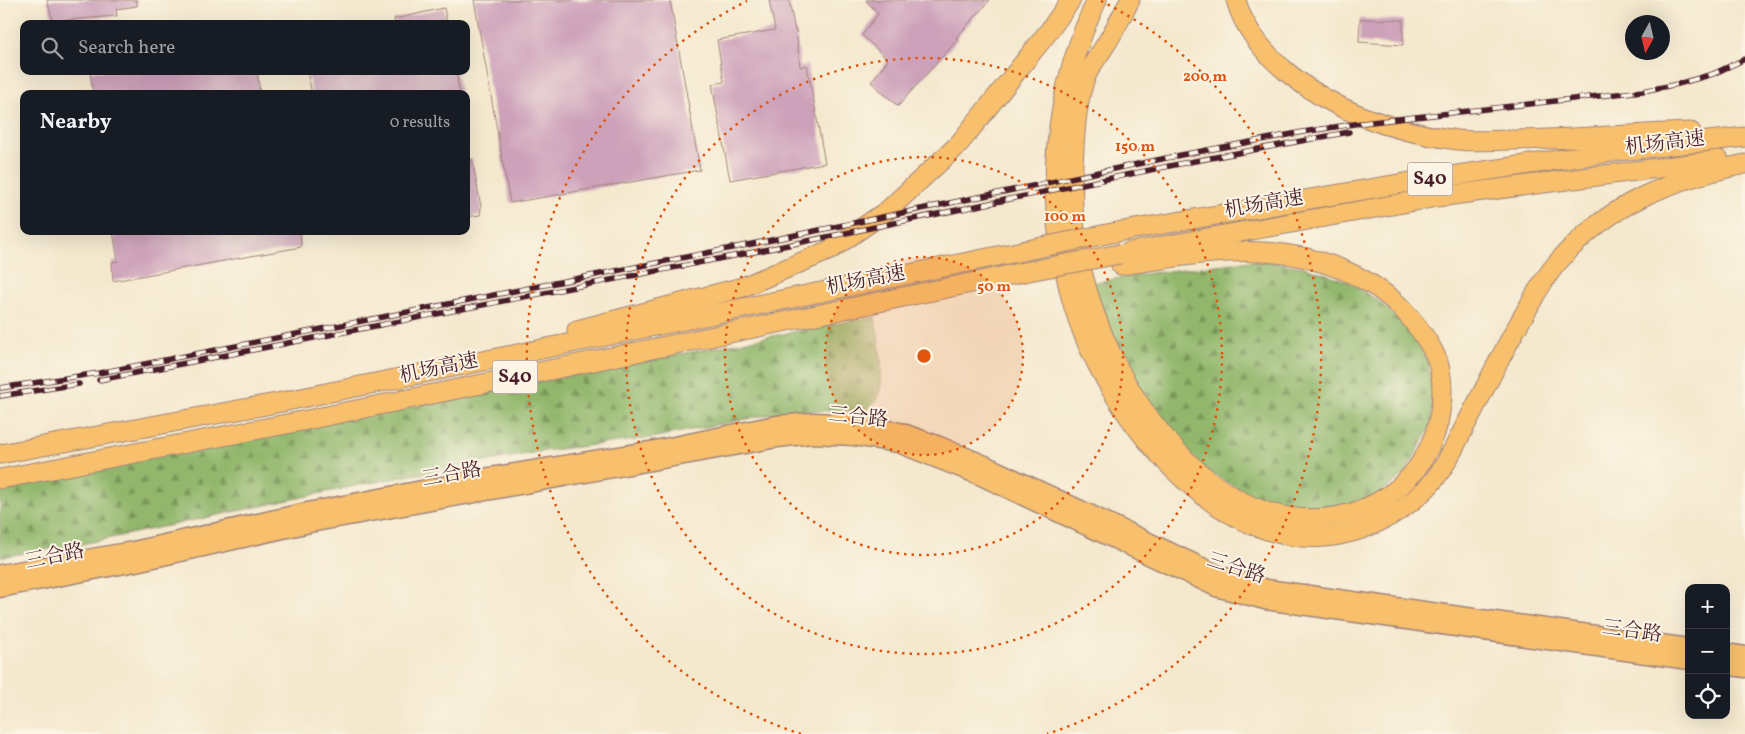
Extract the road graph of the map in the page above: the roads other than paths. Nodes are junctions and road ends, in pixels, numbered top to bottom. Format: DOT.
graph roads {
  1 [pos="1071,0"];
  2 [pos="1097,0"];
  3 [pos="1130,0"];
  4 [pos="1236,0"];
  5 [pos="1745,130"];
  6 [pos="1745,137"];
  7 [pos="1745,156"];
  8 [pos="1745,164"];
  9 [pos="1121,260"];
  10 [pos="399,378"];
  11 [pos="0,454"];
  12 [pos="0,479"];
  13 [pos="0,573"];
  14 [pos="0,589"];
  15 [pos="1685,646"];
  16 [pos="1730,653"];
  17 [pos="1745,655"];
  18 [pos="1685,660"];
  19 [pos="1730,667"];
  20 [pos="1745,669"];
  1 -- 10 [label="highway"];
  2 -- 8 [label="highway"];
  3 -- 9 [label="highway"];
  4 -- 5 [label="highway"];
  6 -- 10 [label="highway, 机场高速 / S40, bridge"];
  7 -- 9 [label="highway, 机场高速 / S40"];
  9 -- 12 [label="highway, 机场高速 / S40, bridge"];
  10 -- 11 [label="highway, 机场高速 / S40"];
  13 -- 15 [label="main road, 三合路"];
  14 -- 18 [label="main road, 三合路"];
  16 -- 17 [label="main road"];
  19 -- 20 [label="main road"];
}
